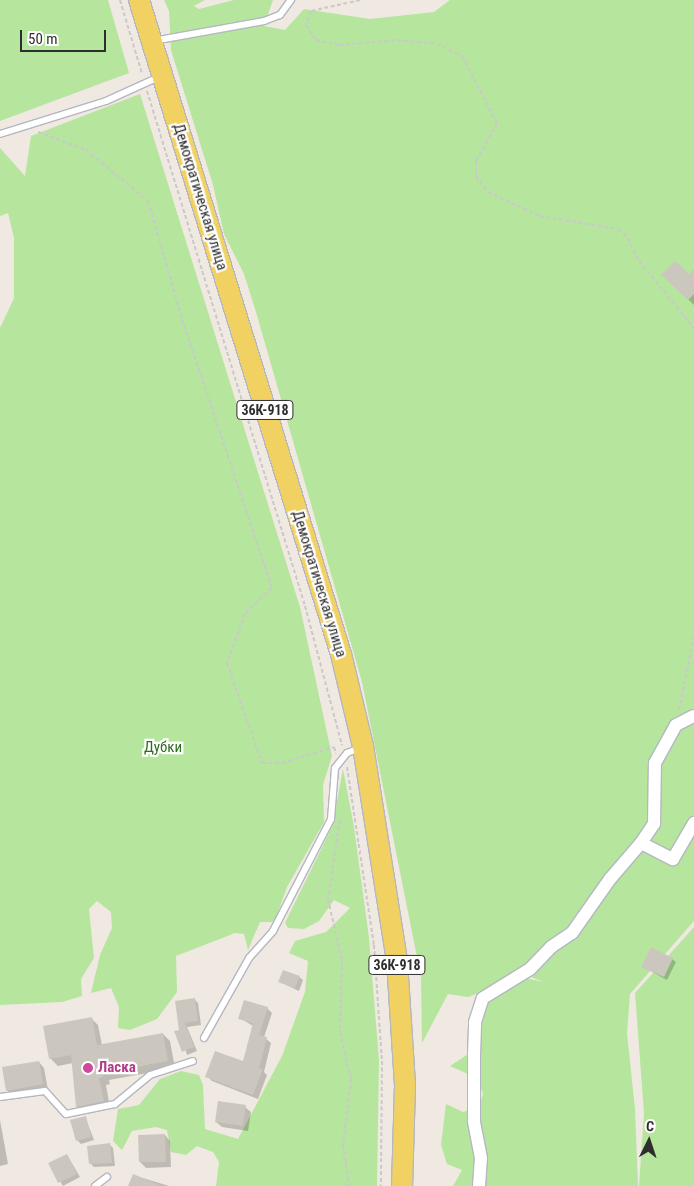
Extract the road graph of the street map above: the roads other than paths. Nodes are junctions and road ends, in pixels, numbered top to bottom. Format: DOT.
graph roads {
  1 [pos="139,0"];
  2 [pos="292,0"];
  3 [pos="152,41"];
  4 [pos="162,75"];
  5 [pos="0,134"];
  6 [pos="694,716"];
  7 [pos="363,746"];
  8 [pos="694,822"];
  9 [pos="642,843"];
  10 [pos="204,1038"];
  11 [pos="193,1061"];
  12 [pos="0,1098"];
  13 [pos="106,1177"];
  14 [pos="95,1186"];
  15 [pos="402,1186"];
  16 [pos="479,1186"];
  1 -- 3 [label="main road, Демократическая улица / 36К-918"];
  2 -- 3 [label="lane"];
  3 -- 4 [label="main road, Демократическая улица / 36К-918"];
  4 -- 5 [label="lane"];
  4 -- 7 [label="main road, Демократическая улица / 36К-918"];
  6 -- 9 [label="street"];
  7 -- 10 [label="lane"];
  7 -- 15 [label="main road, Демократическая улица / 36К-918"];
  8 -- 9 [label="street"];
  9 -- 16 [label="street"];
  11 -- 12 [label="lane"];
  13 -- 14 [label="lane"];
}
